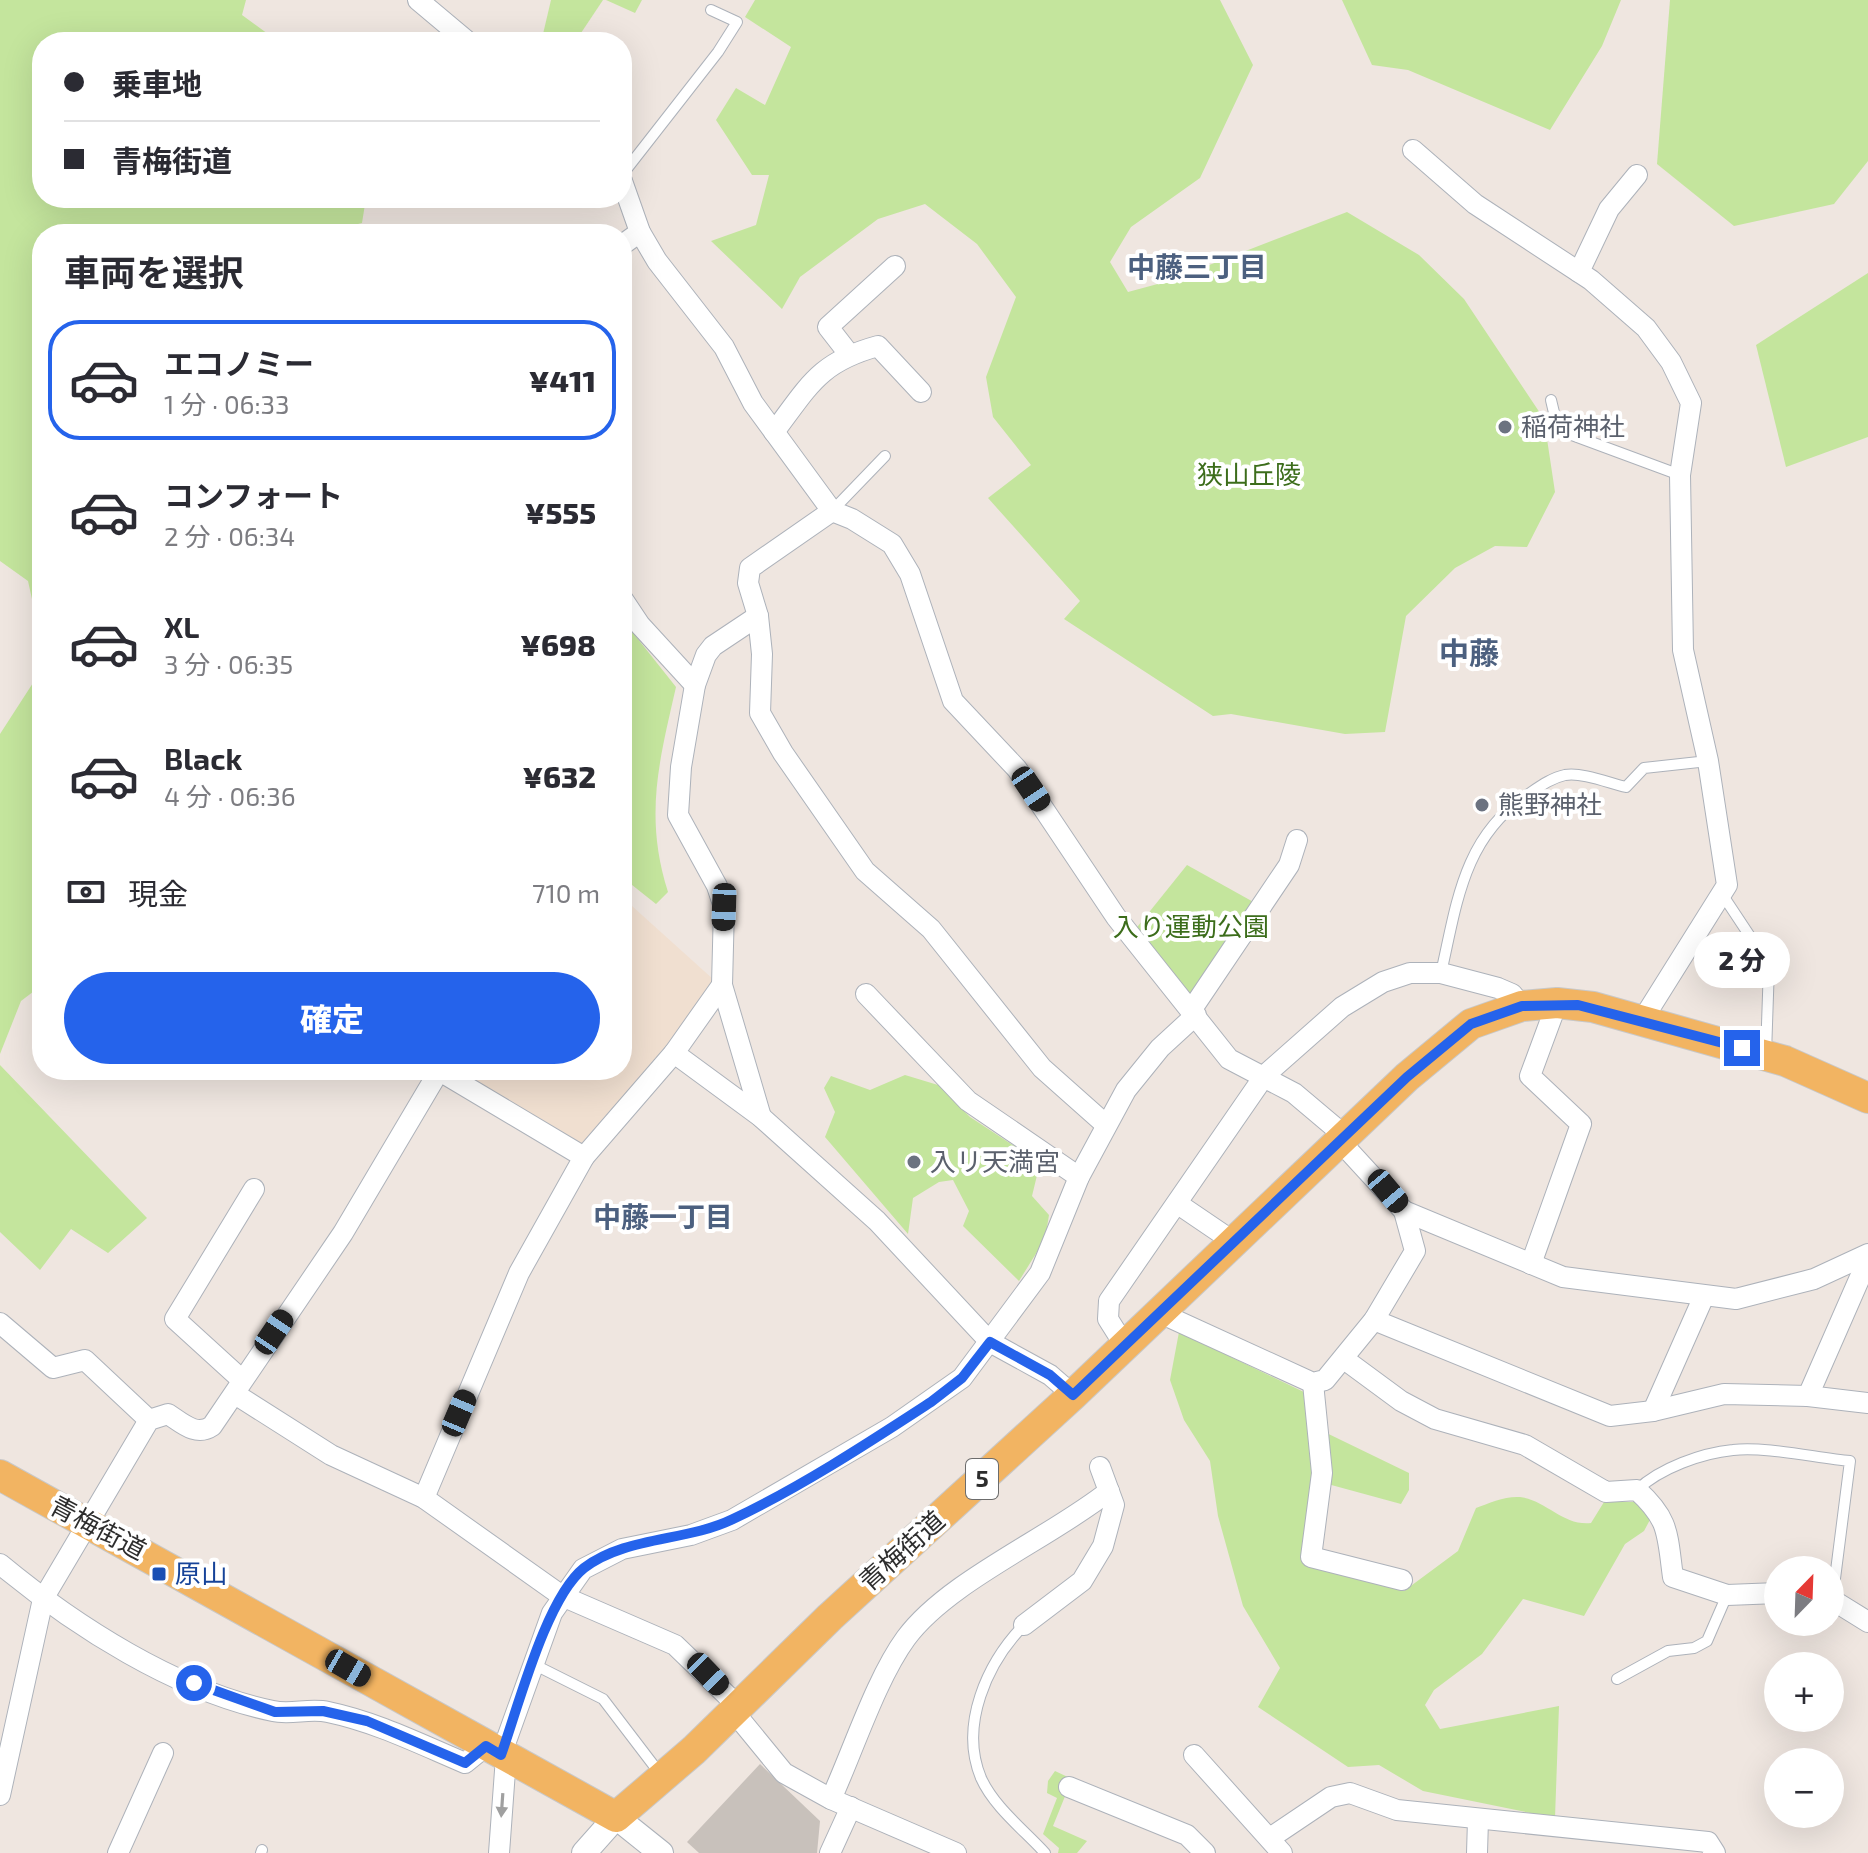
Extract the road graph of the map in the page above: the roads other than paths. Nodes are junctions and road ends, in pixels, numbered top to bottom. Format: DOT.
graph roads {
  1 [pos="418,0"];
  2 [pos="711,10"];
  3 [pos="456,32"];
  4 [pos="1413,150"];
  5 [pos="632,162"];
  6 [pos="1637,175"];
  7 [pos="632,208"];
  8 [pos="640,232"];
  9 [pos="632,238"];
  10 [pos="895,266"];
  11 [pos="1579,272"];
  12 [pos="849,354"];
  13 [pos="921,392"];
  14 [pos="1551,400"];
  15 [pos="774,432"];
  16 [pos="885,456"];
  17 [pos="1680,475"];
  18 [pos="832,511"];
  19 [pos="632,613"];
  20 [pos="758,616"];
  21 [pos="695,685"];
  22 [pos="1708,761"];
  23 [pos="1296,855"];
  24 [pos="1722,894"];
  25 [pos="1441,973"];
  26 [pos="722,985"];
  27 [pos="866,994"];
  28 [pos="1557,1003"];
  29 [pos="1522,1006"];
  30 [pos="1194,1012"];
  31 [pos="1643,1019"];
  32 [pos="674,1053"];
  33 [pos="1766,1055"];
  34 [pos="1265,1075"];
  35 [pos="432,1080"];
  36 [pos="455,1080"];
  37 [pos="1868,1098"];
  38 [pos="761,1117"];
  39 [pos="1105,1124"];
  40 [pos="1345,1136"];
  41 [pos="584,1157"];
  42 [pos="1079,1177"];
  43 [pos="254,1189"];
  44 [pos="1178,1204"];
  45 [pos="1404,1211"];
  46 [pos="1234,1242"];
  47 [pos="1868,1257"];
  48 [pos="1531,1264"];
  49 [pos="1704,1296"];
  50 [pos="1160,1313"];
  51 [pos="1374,1320"];
  52 [pos="0,1323"];
  53 [pos="990,1342"];
  54 [pos="1125,1346"];
  55 [pos="1344,1359"];
  56 [pos="1313,1383"];
  57 [pos="238,1387"];
  58 [pos="1073,1395"];
  59 [pos="1808,1396"];
  60 [pos="1868,1403"];
  61 [pos="1653,1411"];
  62 [pos="149,1420"];
  63 [pos="1100,1467"];
  64 [pos="0,1475"];
  65 [pos="1637,1490"];
  66 [pos="1109,1491"];
  67 [pos="424,1498"];
  68 [pos="88,1524"];
  69 [pos="1837,1556"];
  70 [pos="0,1564"];
  71 [pos="1402,1580"];
  72 [pos="1764,1594"];
  73 [pos="1727,1595"];
  74 [pos="562,1596"];
  75 [pos="43,1599"];
  76 [pos="1844,1609"];
  77 [pos="1868,1622"];
  78 [pos="1024,1625"];
  79 [pos="533,1664"];
  80 [pos="1617,1679"];
  81 [pos="736,1709"];
  82 [pos="163,1753"];
  83 [pos="498,1753"];
  84 [pos="1194,1755"];
  85 [pos="662,1776"];
  86 [pos="1069,1787"];
  87 [pos="0,1795"];
  88 [pos="841,1803"];
  89 [pos="616,1817"];
  90 [pos="1478,1820"];
  91 [pos="1276,1846"];
  92 [pos="118,1853"];
  93 [pos="499,1853"];
  94 [pos="584,1853"];
  95 [pos="661,1853"];
  96 [pos="830,1853"];
  97 [pos="956,1853"];
  98 [pos="1045,1853"];
  99 [pos="1205,1853"];
  100 [pos="1477,1853"];
  101 [pos="1715,1853"];
  1 -- 3 [label="street"];
  2 -- 5 [label="lane"];
  4 -- 11 [label="street"];
  6 -- 11 [label="street"];
  7 -- 8 [label="street"];
  8 -- 9 [label="street"];
  8 -- 15 [label="street"];
  10 -- 12 [label="street"];
  11 -- 17 [label="street"];
  12 -- 13 [label="street"];
  12 -- 15 [label="street"];
  14 -- 17 [label="lane"];
  15 -- 18 [label="street"];
  16 -- 18 [label="lane"];
  17 -- 22 [label="street"];
  18 -- 20 [label="street"];
  18 -- 30 [label="street"];
  19 -- 21 [label="street"];
  20 -- 21 [label="street"];
  20 -- 39 [label="street"];
  21 -- 26 [label="street"];
  22 -- 24 [label="street"];
  22 -- 25 [label="lane"];
  23 -- 30 [label="street"];
  24 -- 31 [label="street"];
  24 -- 33 [label="lane"];
  25 -- 29 [label="street"];
  25 -- 34 [label="street"];
  26 -- 32 [label="street"];
  26 -- 38 [label="street"];
  27 -- 42 [label="street"];
  28 -- 29 [label="main road, 青梅街道 / 5"];
  28 -- 31 [label="main road, 青梅街道 / 5"];
  28 -- 48 [label="street"];
  29 -- 40 [label="main road, 青梅街道 / 5"];
  30 -- 34 [label="street"];
  30 -- 39 [label="street"];
  31 -- 33 [label="main road, 青梅街道 / 5"];
  32 -- 38 [label="street"];
  32 -- 41 [label="street"];
  33 -- 37 [label="main road, 青梅街道 / 5"];
  34 -- 40 [label="street"];
  34 -- 44 [label="street"];
  35 -- 57 [label="street"];
  36 -- 41 [label="street"];
  38 -- 53 [label="street"];
  39 -- 42 [label="street"];
  40 -- 45 [label="street"];
  40 -- 46 [label="main road, 青梅街道 / 5"];
  41 -- 67 [label="street"];
  42 -- 53 [label="street"];
  43 -- 57 [label="street"];
  44 -- 46 [label="street"];
  44 -- 54 [label="street"];
  45 -- 48 [label="street"];
  45 -- 51 [label="street"];
  46 -- 50 [label="main road, 青梅街道 / 5"];
  47 -- 49 [label="street"];
  47 -- 59 [label="street"];
  48 -- 49 [label="street"];
  49 -- 61 [label="street"];
  50 -- 54 [label="main road, 青梅街道 / 5"];
  50 -- 56 [label="street"];
  51 -- 55 [label="street"];
  51 -- 61 [label="street"];
  52 -- 62 [label="street"];
  53 -- 58 [label="street"];
  53 -- 74 [label="street"];
  54 -- 58 [label="main road, 青梅街道 / 5"];
  55 -- 56 [label="street"];
  55 -- 65 [label="street"];
  56 -- 71 [label="street"];
  57 -- 62 [label="street"];
  57 -- 67 [label="street"];
  58 -- 81 [label="main road, 青梅街道 / 5"];
  59 -- 60 [label="street"];
  59 -- 61 [label="street"];
  62 -- 68 [label="street"];
  63 -- 66 [label="street"];
  64 -- 68 [label="main road, 青梅街道"];
  65 -- 69 [label="lane"];
  65 -- 73 [label="street"];
  66 -- 78 [label="street"];
  66 -- 88 [label="street"];
  67 -- 74 [label="street"];
  68 -- 75 [label="street"];
  68 -- 83 [label="main road, 青梅街道"];
  70 -- 75 [label="street"];
  72 -- 73 [label="street"];
  73 -- 80 [label="lane"];
  74 -- 79 [label="street"];
  74 -- 81 [label="street"];
  75 -- 83 [label="street"];
  75 -- 87 [label="street"];
  76 -- 77 [label="street"];
  78 -- 98 [label="lane"];
  79 -- 83 [label="street"];
  79 -- 85 [label="lane"];
  81 -- 85 [label="main road, 青梅街道 / 5"];
  81 -- 88 [label="street"];
  82 -- 92 [label="street"];
  83 -- 89 [label="main road, 青梅街道"];
  83 -- 93 [label="street, one-way"];
  84 -- 91 [label="street"];
  85 -- 89 [label="main road, 青梅街道 / 5"];
  86 -- 99 [label="street"];
  88 -- 96 [label="street"];
  88 -- 97 [label="street"];
  89 -- 94 [label="street"];
  89 -- 95 [label="street"];
  90 -- 91 [label="street"];
  90 -- 100 [label="street"];
  90 -- 101 [label="street"];
}
